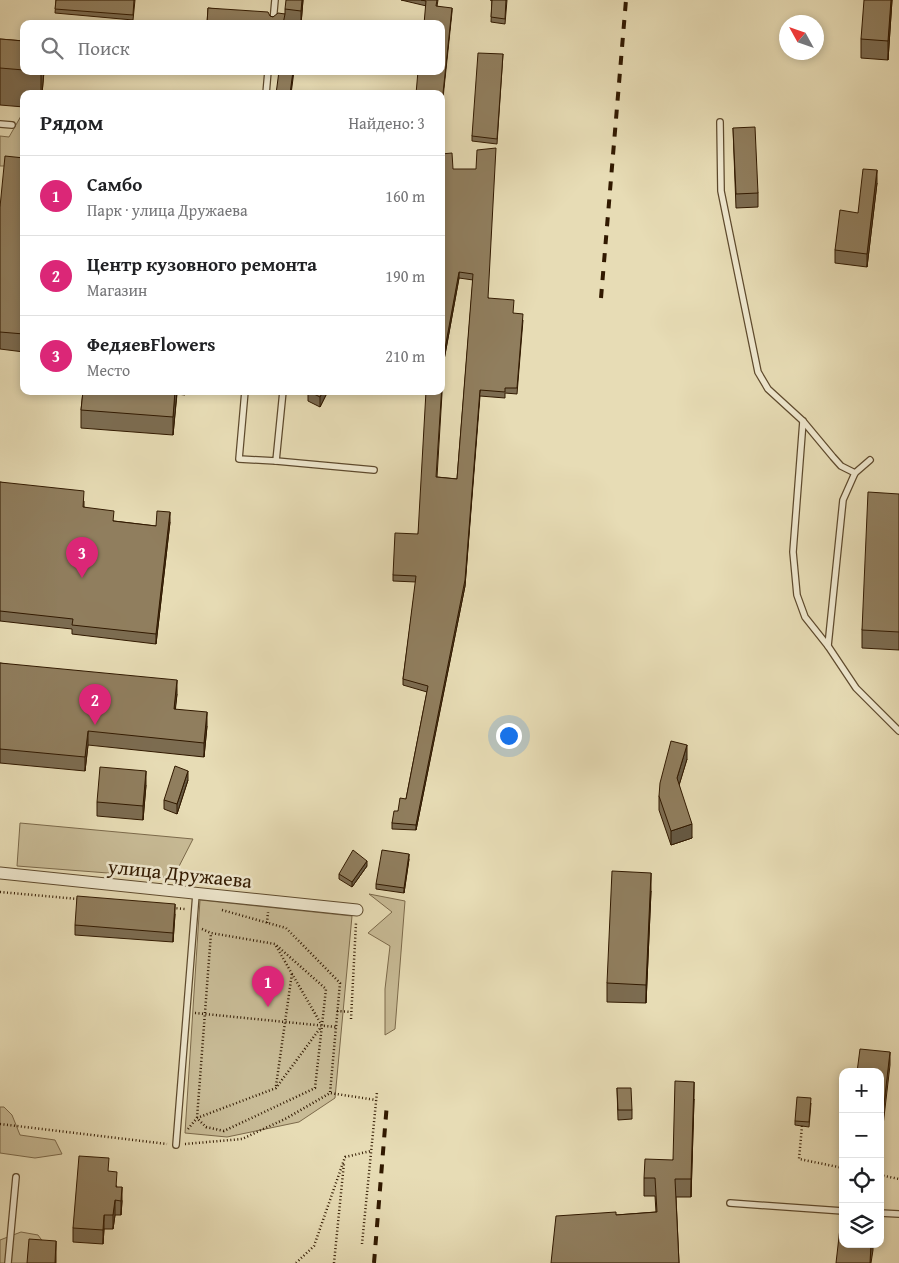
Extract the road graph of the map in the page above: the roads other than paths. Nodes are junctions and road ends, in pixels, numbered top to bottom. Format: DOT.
graph roads {
  1 [pos="275,0"];
  2 [pos="273,20"];
  3 [pos="268,75"];
  4 [pos="266,90"];
  5 [pos="720,122"];
  6 [pos="0,124"];
  7 [pos="12,126"];
  8 [pos="245,395"];
  9 [pos="283,395"];
  10 [pos="803,421"];
  11 [pos="870,460"];
  12 [pos="276,461"];
  13 [pos="374,470"];
  14 [pos="854,473"];
  15 [pos="828,646"];
  16 [pos="899,731"];
  17 [pos="0,873"];
  18 [pos="196,894"];
  19 [pos="357,910"];
  20 [pos="176,1145"];
  21 [pos="16,1177"];
  22 [pos="730,1203"];
  23 [pos="839,1211"];
  24 [pos="884,1213"];
  25 [pos="899,1214"];
  26 [pos="8,1263"];
  1 -- 2 [label="lane"];
  3 -- 4 [label="lane"];
  5 -- 10 [label="lane"];
  6 -- 7 [label="lane"];
  8 -- 12 [label="lane"];
  9 -- 12 [label="lane"];
  10 -- 14 [label="lane"];
  10 -- 15 [label="lane"];
  11 -- 14 [label="lane"];
  12 -- 13 [label="lane"];
  14 -- 15 [label="lane"];
  15 -- 16 [label="lane"];
  17 -- 18 [label="street, улица Дружаева"];
  18 -- 19 [label="street, улица Дружаева"];
  18 -- 20 [label="lane"];
  21 -- 26 [label="lane"];
  22 -- 23 [label="lane"];
  24 -- 25 [label="lane"];
}
